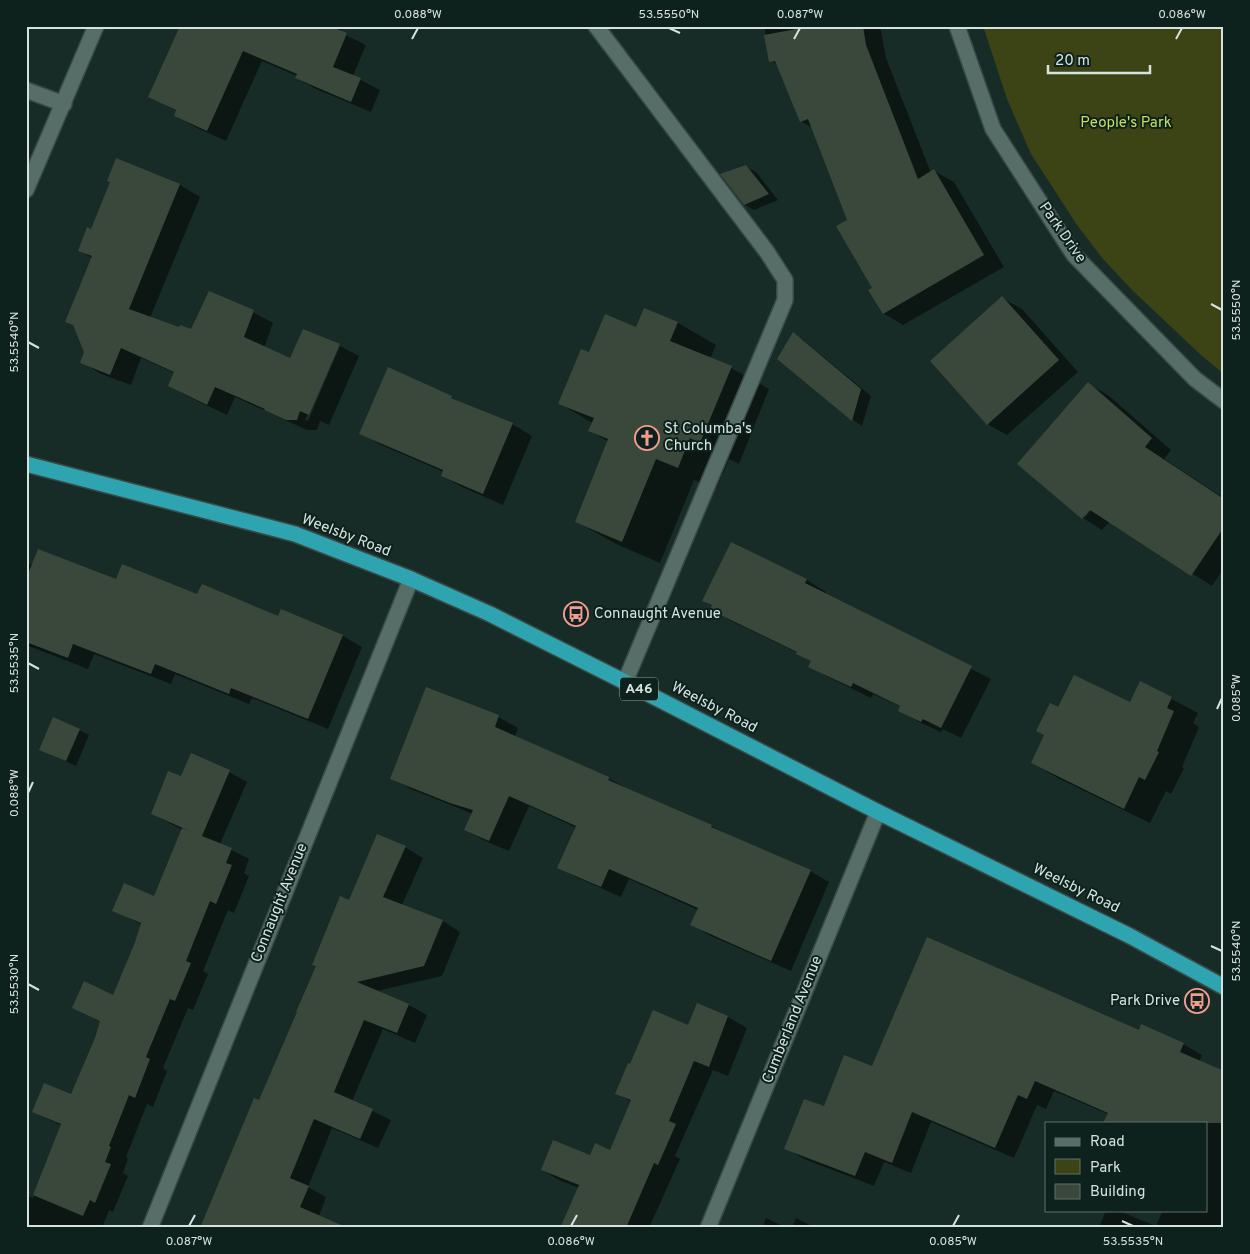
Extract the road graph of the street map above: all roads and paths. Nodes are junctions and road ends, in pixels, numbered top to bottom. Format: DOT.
graph roads {
  1 [pos="96,26"];
  2 [pos="596,26"];
  3 [pos="957,26"];
  4 [pos="26,90"];
  5 [pos="64,104"];
  6 [pos="26,190"];
  7 [pos="1224,401"];
  8 [pos="26,464"];
  9 [pos="411,579"];
  10 [pos="625,682"];
  11 [pos="878,812"];
  12 [pos="1224,987"];
  13 [pos="150,1228"];
  14 [pos="708,1228"];
  1 -- 5 [label="street"];
  2 -- 10 [label="street"];
  3 -- 7 [label="street, Park Drive"];
  4 -- 5 [label="street"];
  5 -- 6 [label="street"];
  8 -- 9 [label="highway, Weelsby Road / A46"];
  9 -- 10 [label="highway, Weelsby Road / A46"];
  9 -- 13 [label="street, Connaught Avenue"];
  10 -- 11 [label="highway, Weelsby Road / A46"];
  11 -- 12 [label="highway, Weelsby Road / A46"];
  11 -- 14 [label="street, Cumberland Avenue"];
}
